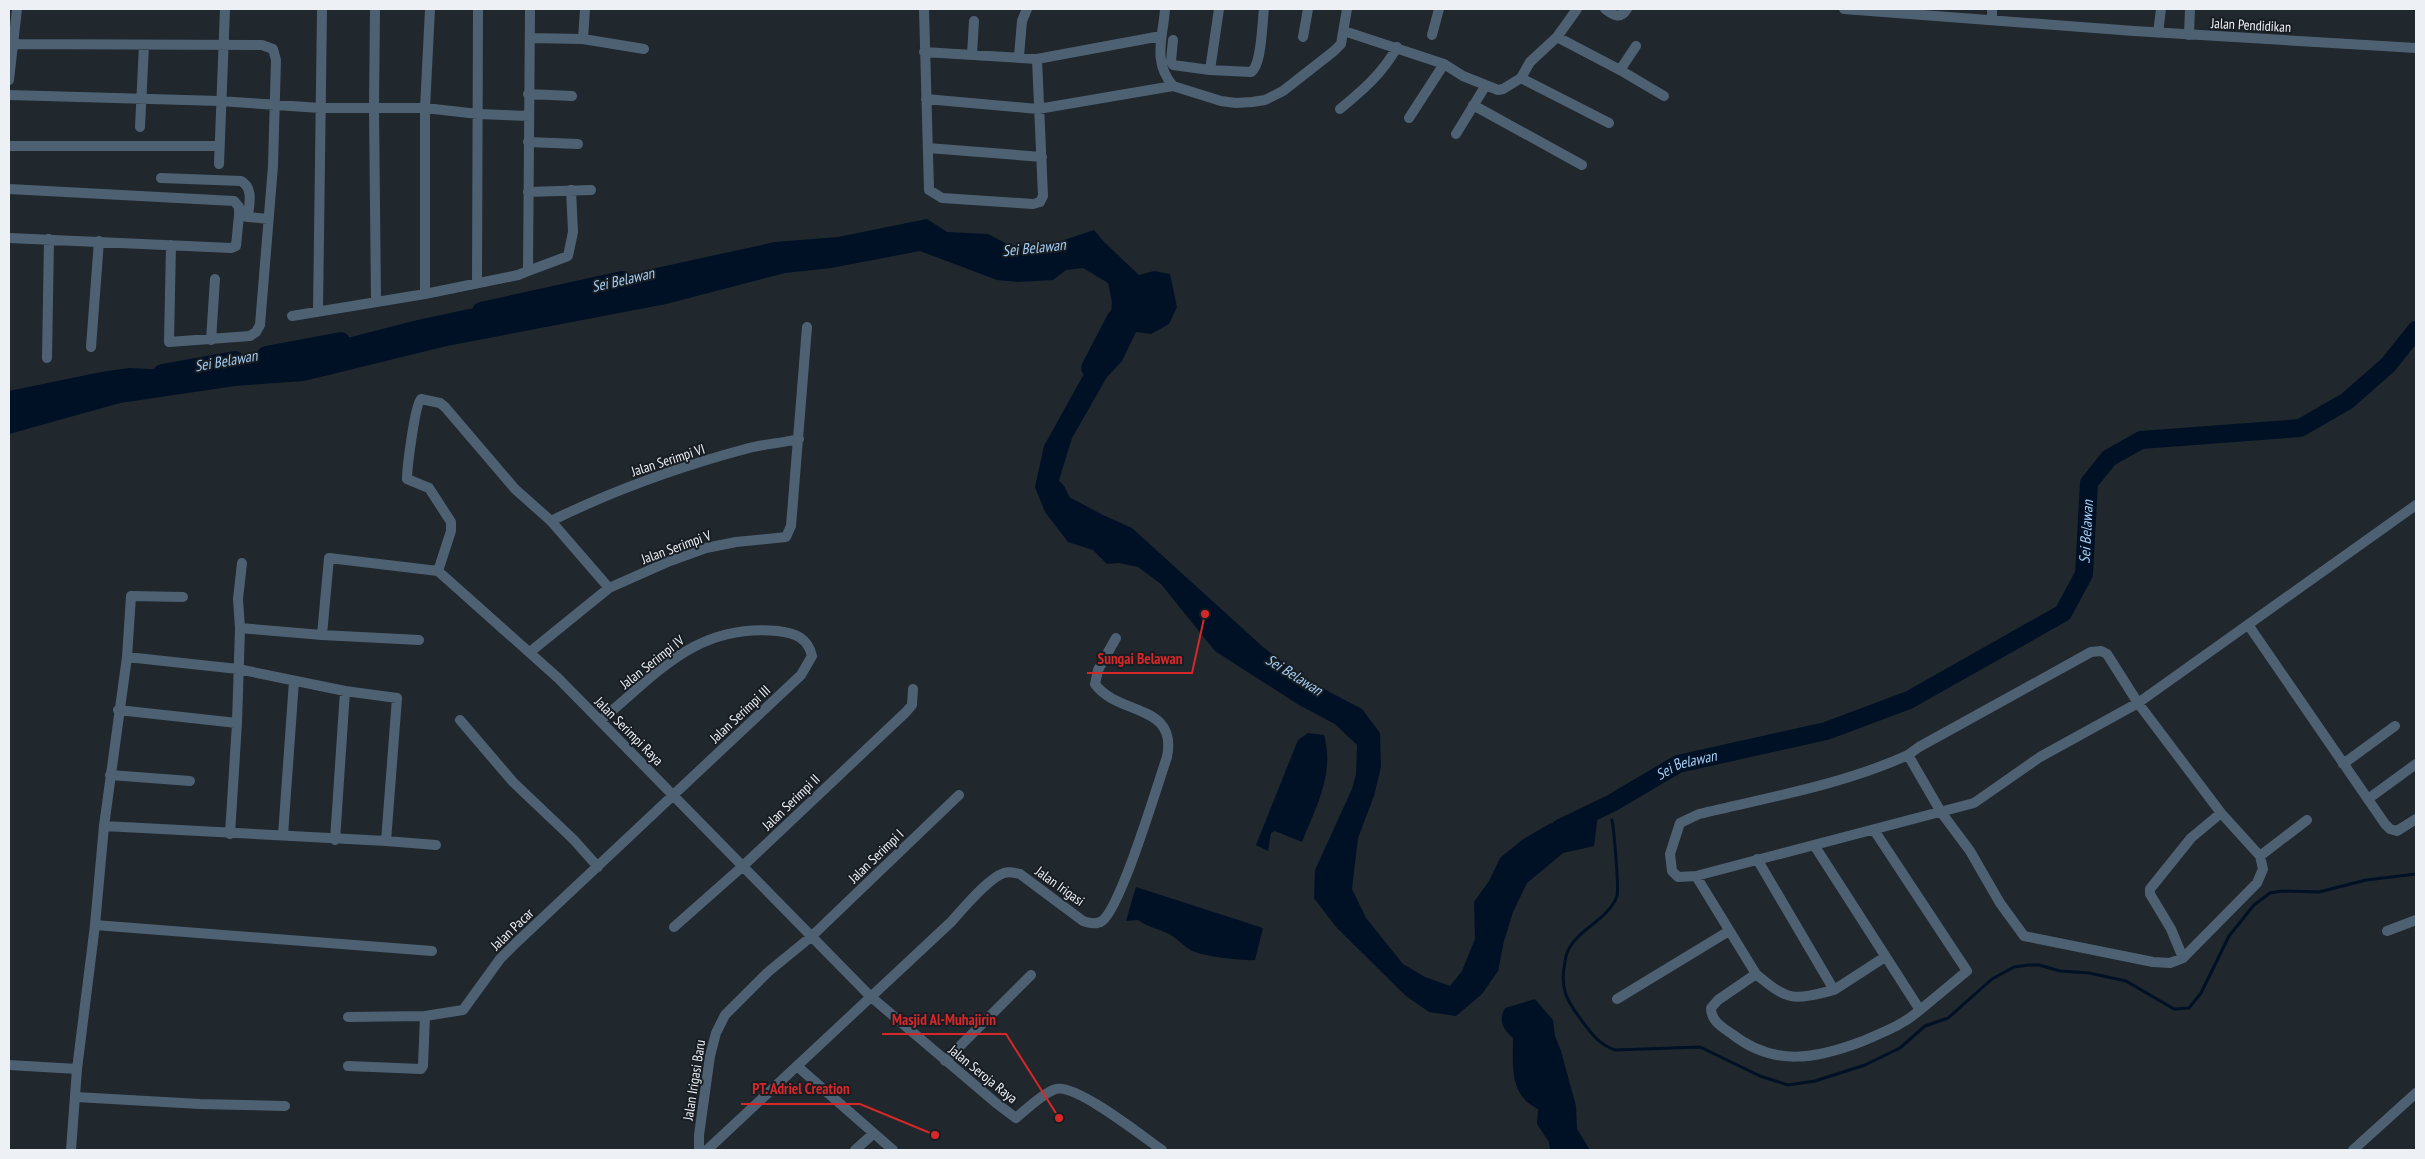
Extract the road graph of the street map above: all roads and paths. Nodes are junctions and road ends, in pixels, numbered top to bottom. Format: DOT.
graph roads {
  1 [pos="16,9"];
  2 [pos="225,9"];
  3 [pos="322,9"];
  4 [pos="375,9"];
  5 [pos="430,9"];
  6 [pos="478,9"];
  7 [pos="530,9"];
  8 [pos="585,9"];
  9 [pos="924,9"];
  10 [pos="1027,9"];
  11 [pos="1164,9"];
  12 [pos="1220,9"];
  13 [pos="1264,9"];
  14 [pos="1308,9"];
  15 [pos="1347,9"];
  16 [pos="1439,9"];
  17 [pos="1577,9"];
  18 [pos="1605,9"];
  19 [pos="1627,9"];
  20 [pos="1844,9"];
  21 [pos="2161,9"];
  22 [pos="2190,9"];
  23 [pos="1897,11"];
  24 [pos="1992,14"];
  25 [pos="974,21"];
  26 [pos="1344,31"];
  27 [pos="2158,33"];
  28 [pos="1432,35"];
  29 [pos="2189,35"];
  30 [pos="1161,36"];
  31 [pos="1303,37"];
  32 [pos="1557,37"];
  33 [pos="530,38"];
  34 [pos="583,39"];
  35 [pos="1173,40"];
  36 [pos="10,44"];
  37 [pos="144,45"];
  38 [pos="224,46"];
  39 [pos="1636,46"];
  40 [pos="1397,47"];
  41 [pos="2416,48"];
  42 [pos="644,50"];
  43 [pos="924,52"];
  44 [pos="972,54"];
  45 [pos="1019,56"];
  46 [pos="1037,59"];
  47 [pos="1444,64"];
  48 [pos="1210,70"];
  49 [pos="1620,70"];
  50 [pos="1521,78"];
  51 [pos="9,80"];
  52 [pos="1486,85"];
  53 [pos="1173,86"];
  54 [pos="9,94"];
  55 [pos="528,94"];
  56 [pos="572,96"];
  57 [pos="1664,96"];
  58 [pos="141,99"];
  59 [pos="926,99"];
  60 [pos="220,101"];
  61 [pos="275,105"];
  62 [pos="1473,105"];
  63 [pos="320,108"];
  64 [pos="374,108"];
  65 [pos="425,108"];
  66 [pos="1038,109"];
  67 [pos="1340,109"];
  68 [pos="478,114"];
  69 [pos="529,116"];
  70 [pos="1409,118"];
  71 [pos="1609,123"];
  72 [pos="140,127"];
  73 [pos="1456,134"];
  74 [pos="528,142"];
  75 [pos="578,144"];
  76 [pos="9,146"];
  77 [pos="219,146"];
  78 [pos="928,148"];
  79 [pos="1042,157"];
  80 [pos="219,164"];
  81 [pos="1582,165"];
  82 [pos="161,178"];
  83 [pos="9,189"];
  84 [pos="571,190"];
  85 [pos="591,190"];
  86 [pos="528,192"];
  87 [pos="244,216"];
  88 [pos="268,219"];
  89 [pos="9,238"];
  90 [pos="49,239"];
  91 [pos="99,241"];
  92 [pos="171,245"];
  93 [pos="528,271"];
  94 [pos="215,279"];
  95 [pos="477,283"];
  96 [pos="425,294"];
  97 [pos="376,301"];
  98 [pos="318,312"];
  99 [pos="292,316"];
  100 [pos="808,327"];
  101 [pos="211,340"];
  102 [pos="91,347"];
  103 [pos="47,358"];
  104 [pos="799,439"];
  105 [pos="2416,505"];
  106 [pos="551,521"];
  107 [pos="242,563"];
  108 [pos="438,571"];
  109 [pos="609,588"];
  110 [pos="183,597"];
  111 [pos="2249,626"];
  112 [pos="240,628"];
  113 [pos="322,635"];
  114 [pos="1116,638"];
  115 [pos="419,640"];
  116 [pos="810,646"];
  117 [pos="530,652"];
  118 [pos="127,657"];
  119 [pos="238,669"];
  120 [pos="294,681"];
  121 [pos="913,689"];
  122 [pos="345,691"];
  123 [pos="2138,703"];
  124 [pos="118,710"];
  125 [pos="460,720"];
  126 [pos="600,721"];
  127 [pos="237,723"];
  128 [pos="2395,726"];
  129 [pos="1908,755"];
  130 [pos="2343,764"];
  131 [pos="2416,764"];
  132 [pos="110,775"];
  133 [pos="190,782"];
  134 [pos="959,795"];
  135 [pos="675,796"];
  136 [pos="2368,799"];
  137 [pos="1941,812"];
  138 [pos="2221,813"];
  139 [pos="2416,819"];
  140 [pos="2308,820"];
  141 [pos="104,826"];
  142 [pos="1874,830"];
  143 [pos="230,834"];
  144 [pos="284,835"];
  145 [pos="335,840"];
  146 [pos="386,840"];
  147 [pos="436,845"];
  148 [pos="1814,845"];
  149 [pos="2260,856"];
  150 [pos="1757,859"];
  151 [pos="744,866"];
  152 [pos="598,867"];
  153 [pos="1696,876"];
  154 [pos="2416,920"];
  155 [pos="95,925"];
  156 [pos="674,927"];
  157 [pos="1729,931"];
  158 [pos="2387,931"];
  159 [pos="812,936"];
  160 [pos="432,951"];
  161 [pos="1885,957"];
  162 [pos="2183,958"];
  163 [pos="1756,974"];
  164 [pos="1031,976"];
  165 [pos="1834,990"];
  166 [pos="870,996"];
  167 [pos="1616,999"];
  168 [pos="1920,1010"];
  169 [pos="425,1016"];
  170 [pos="348,1017"];
  171 [pos="945,1061"];
  172 [pos="9,1065"];
  173 [pos="348,1066"];
  174 [pos="797,1066"];
  175 [pos="77,1069"];
  176 [pos="2416,1093"];
  177 [pos="76,1097"];
  178 [pos="285,1106"];
  179 [pos="873,1134"];
  180 [pos="71,1150"];
  181 [pos="699,1150"];
  182 [pos="707,1150"];
  183 [pos="855,1150"];
  184 [pos="893,1150"];
  185 [pos="1162,1150"];
  186 [pos="2353,1150"];
  1 -- 36 [label="street"];
  2 -- 38 [label="street"];
  3 -- 63 [label="street"];
  4 -- 64 [label="street"];
  5 -- 65 [label="street"];
  6 -- 68 [label="street"];
  7 -- 33 [label="street"];
  8 -- 34 [label="street"];
  9 -- 43 [label="street"];
  10 -- 45 [label="street"];
  11 -- 30 [label="street"];
  12 -- 48 [label="street"];
  13 -- 48 [label="street"];
  14 -- 31 [label="street"];
  15 -- 26 [label="street"];
  16 -- 28 [label="street"];
  17 -- 32 [label="street"];
  18 -- 19 [label="street"];
  20 -- 23 [label="street, Jalan Pendidikan"];
  21 -- 27 [label="street"];
  22 -- 29 [label="street"];
  23 -- 24 [label="street, Jalan Pendidikan"];
  24 -- 27 [label="street, Jalan Pendidikan"];
  25 -- 44 [label="street"];
  26 -- 40 [label="street"];
  26 -- 53 [label="street"];
  27 -- 29 [label="street, Jalan Pendidikan"];
  29 -- 41 [label="street, Jalan Pendidikan"];
  30 -- 46 [label="street"];
  30 -- 53 [label="street"];
  32 -- 49 [label="street"];
  32 -- 50 [label="street"];
  33 -- 34 [label="street"];
  33 -- 55 [label="street"];
  34 -- 42 [label="street"];
  35 -- 48 [label="street"];
  36 -- 37 [label="street"];
  36 -- 51 [label="street"];
  37 -- 38 [label="street"];
  37 -- 58 [label="street"];
  38 -- 60 [label="street"];
  38 -- 61 [label="street"];
  39 -- 49 [label="street"];
  40 -- 47 [label="street"];
  40 -- 67 [label="street"];
  43 -- 44 [label="street"];
  43 -- 59 [label="street"];
  44 -- 45 [label="street"];
  45 -- 46 [label="street"];
  46 -- 66 [label="street"];
  47 -- 52 [label="street"];
  47 -- 70 [label="street"];
  49 -- 57 [label="street"];
  50 -- 52 [label="street"];
  50 -- 71 [label="street"];
  52 -- 62 [label="street"];
  53 -- 66 [label="street"];
  54 -- 58 [label="street"];
  55 -- 56 [label="street"];
  55 -- 69 [label="street"];
  58 -- 60 [label="street"];
  58 -- 72 [label="street"];
  59 -- 66 [label="street"];
  59 -- 78 [label="street"];
  60 -- 61 [label="street"];
  60 -- 77 [label="street"];
  61 -- 63 [label="street"];
  61 -- 88 [label="street"];
  62 -- 73 [label="street"];
  62 -- 81 [label="street"];
  63 -- 64 [label="street"];
  63 -- 98 [label="street"];
  64 -- 65 [label="street"];
  64 -- 97 [label="street"];
  65 -- 68 [label="street"];
  65 -- 96 [label="street"];
  66 -- 79 [label="street"];
  68 -- 69 [label="street"];
  68 -- 95 [label="street"];
  69 -- 74 [label="street"];
  74 -- 75 [label="street"];
  74 -- 86 [label="street"];
  76 -- 77 [label="street"];
  77 -- 80 [label="street"];
  78 -- 79 [label="street"];
  78 -- 79 [label="street"];
  82 -- 87 [label="street"];
  83 -- 87 [label="street"];
  84 -- 85 [label="street"];
  84 -- 86 [label="street"];
  84 -- 93 [label="street"];
  86 -- 93 [label="street"];
  87 -- 88 [label="street"];
  87 -- 92 [label="street"];
  88 -- 101 [label="street"];
  89 -- 90 [label="street"];
  90 -- 91 [label="street"];
  90 -- 103 [label="street"];
  91 -- 92 [label="street"];
  91 -- 102 [label="street"];
  92 -- 101 [label="street"];
  93 -- 95 [label="street"];
  94 -- 101 [label="street"];
  95 -- 96 [label="street"];
  96 -- 97 [label="street"];
  97 -- 98 [label="street"];
  98 -- 99 [label="street"];
  100 -- 104 [label="street"];
  104 -- 106 [label="street, Jalan Serimpi VI"];
  104 -- 109 [label="street, Jalan Serimpi V"];
  105 -- 111 [label="street"];
  106 -- 108 [label="street"];
  106 -- 109 [label="street"];
  107 -- 112 [label="street"];
  108 -- 113 [label="street"];
  108 -- 117 [label="street, Jalan Serimpi Raya"];
  109 -- 117 [label="street, Jalan Serimpi V"];
  110 -- 118 [label="street"];
  111 -- 123 [label="street"];
  111 -- 130 [label="street"];
  112 -- 113 [label="street"];
  112 -- 119 [label="street"];
  113 -- 115 [label="street"];
  114 -- 166 [label="street, Jalan Irigasi"];
  116 -- 126 [label="street, Jalan Serimpi IV"];
  116 -- 135 [label="street, Jalan Serimpi III"];
  117 -- 126 [label="street, Jalan Serimpi Raya"];
  118 -- 119 [label="street"];
  118 -- 124 [label="street"];
  119 -- 120 [label="street"];
  119 -- 127 [label="street"];
  120 -- 122 [label="street"];
  120 -- 144 [label="street"];
  121 -- 151 [label="street, Jalan Serimpi II"];
  122 -- 145 [label="street"];
  122 -- 146 [label="street"];
  123 -- 129 [label="street"];
  123 -- 137 [label="street"];
  123 -- 138 [label="street"];
  124 -- 127 [label="street"];
  124 -- 132 [label="street"];
  125 -- 152 [label="street"];
  126 -- 135 [label="street, Jalan Serimpi Raya"];
  127 -- 143 [label="street"];
  128 -- 130 [label="street"];
  129 -- 137 [label="street"];
  129 -- 153 [label="street"];
  130 -- 136 [label="street"];
  131 -- 136 [label="street"];
  132 -- 133 [label="street"];
  132 -- 141 [label="street"];
  134 -- 159 [label="street, Jalan Serimpi I"];
  135 -- 151 [label="street, Jalan Serimpi Raya"];
  135 -- 152 [label="street, Jalan Pacar"];
  136 -- 139 [label="street"];
  137 -- 142 [label="street"];
  137 -- 162 [label="street"];
  138 -- 149 [label="street"];
  138 -- 162 [label="street"];
  140 -- 149 [label="street"];
  141 -- 143 [label="street"];
  141 -- 155 [label="street"];
  142 -- 148 [label="street"];
  142 -- 168 [label="street"];
  143 -- 144 [label="street"];
  144 -- 145 [label="street"];
  145 -- 146 [label="street"];
  146 -- 147 [label="street"];
  148 -- 150 [label="street"];
  148 -- 161 [label="street"];
  149 -- 162 [label="street"];
  150 -- 153 [label="street"];
  150 -- 165 [label="street"];
  151 -- 156 [label="street, Jalan Serimpi II"];
  151 -- 159 [label="street, Jalan Serimpi Raya"];
  152 -- 169 [label="street, Jalan Pacar"];
  153 -- 157 [label="street"];
  154 -- 158 [label="street"];
  155 -- 160 [label="street"];
  155 -- 175 [label="street"];
  157 -- 163 [label="street"];
  157 -- 167 [label="street"];
  159 -- 166 [label="street, Jalan Serimpi Raya"];
  159 -- 181 [label="street, Jalan Irigasi Baru"];
  161 -- 165 [label="street"];
  161 -- 168 [label="street"];
  163 -- 165 [label="street"];
  163 -- 168 [label="street"];
  164 -- 171 [label="street"];
  166 -- 171 [label="street, Jalan Seroja Raya"];
  166 -- 174 [label="street, Jalan Irigasi"];
  169 -- 170 [label="street, Jalan Pacar"];
  169 -- 173 [label="street"];
  171 -- 185 [label="street, Jalan Seroja Raya"];
  172 -- 175 [label="street"];
  174 -- 179 [label="street"];
  174 -- 182 [label="street, Jalan Irigasi"];
  175 -- 177 [label="street"];
  176 -- 186 [label="street"];
  177 -- 178 [label="street"];
  177 -- 180 [label="street"];
  179 -- 183 [label="street"];
  179 -- 184 [label="street"];
}
